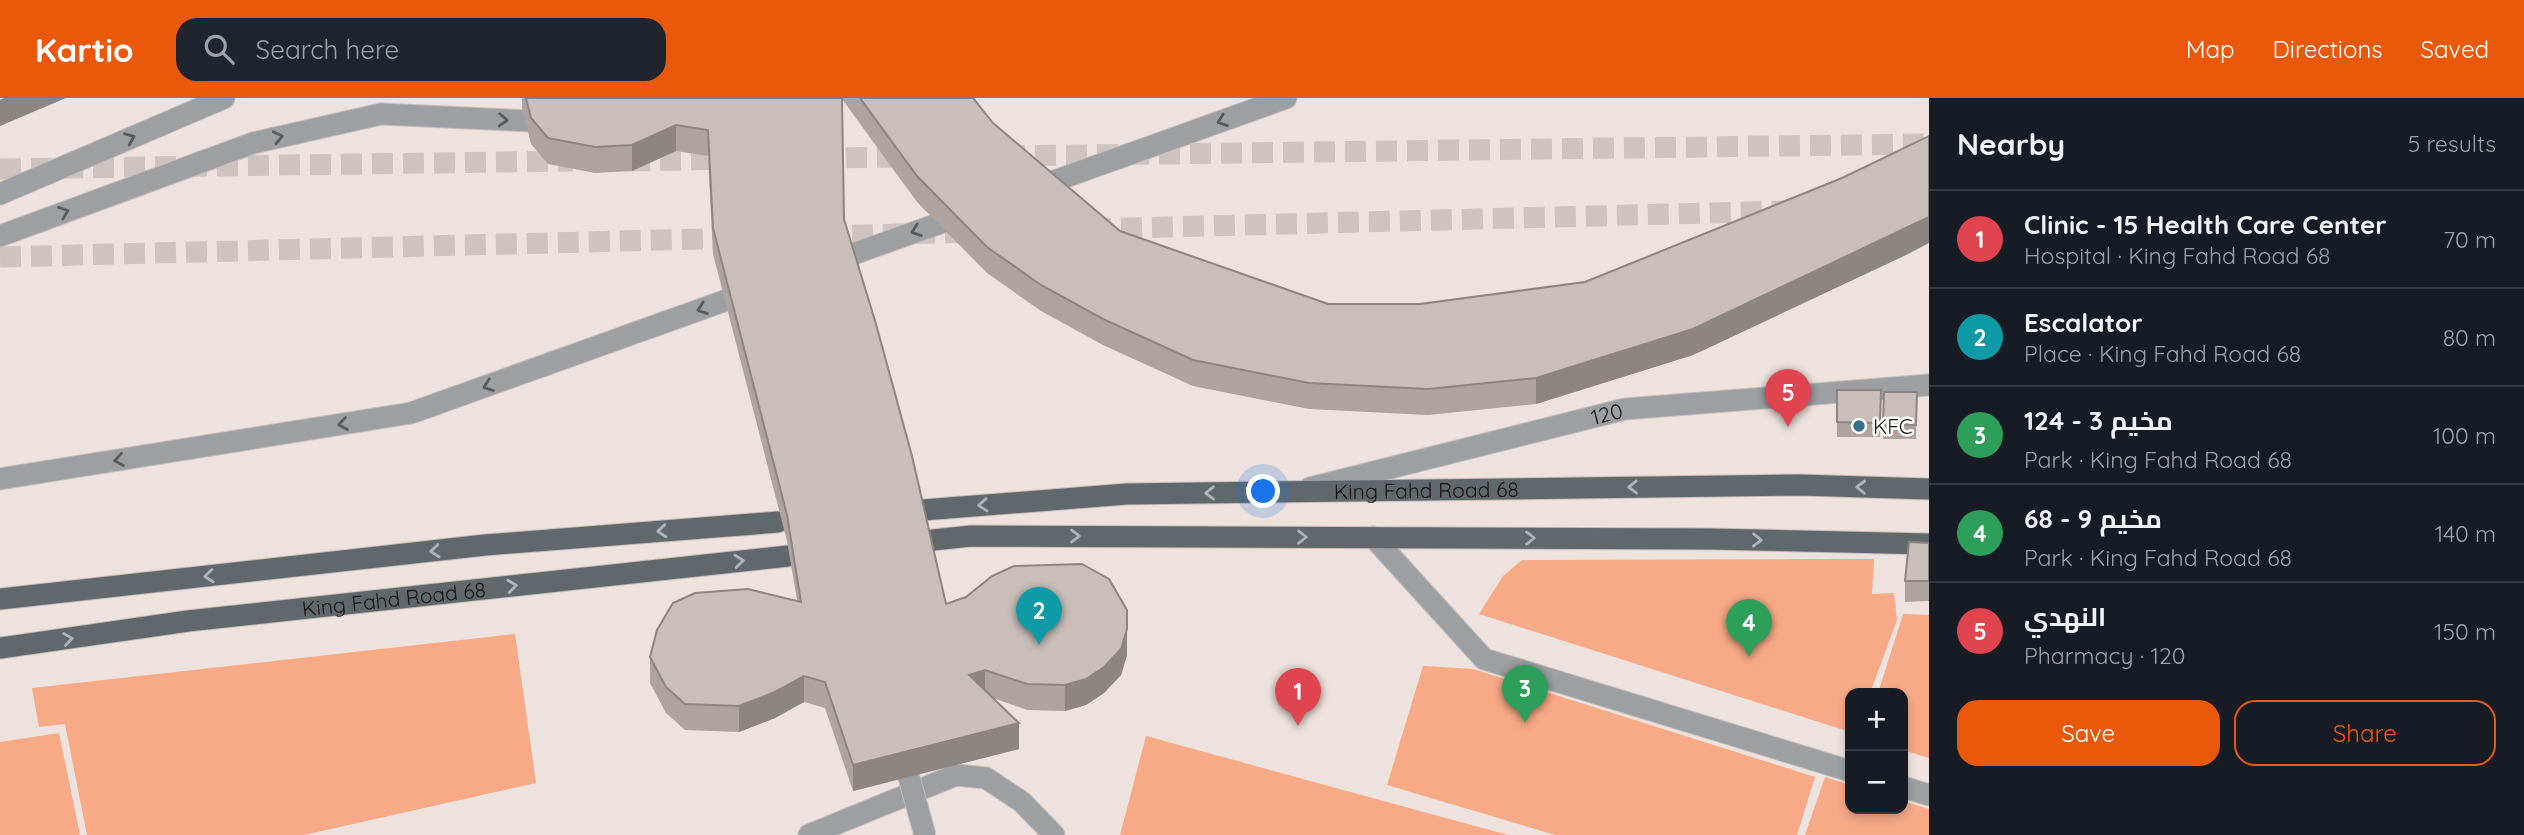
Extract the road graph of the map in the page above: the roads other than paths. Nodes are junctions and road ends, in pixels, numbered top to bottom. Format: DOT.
graph roads {
  1 [pos="224,98"];
  2 [pos="1286,98"];
  3 [pos="574,123"];
  4 [pos="0,194"];
  5 [pos="1012,197"];
  6 [pos="986,206"];
  7 [pos="0,236"];
  8 [pos="803,272"];
  9 [pos="777,282"];
  10 [pos="1929,385"];
  11 [pos="0,479"];
  12 [pos="1929,489"];
  13 [pos="1294,492"];
  14 [pos="923,510"];
  15 [pos="778,522"];
  16 [pos="1373,537"];
  17 [pos="933,540"];
  18 [pos="1929,544"];
  19 [pos="788,556"];
  20 [pos="0,599"];
  21 [pos="0,648"];
  22 [pos="895,728"];
  23 [pos="1845,769"];
  24 [pos="1908,789"];
  25 [pos="1929,795"];
  26 [pos="809,835"];
  27 [pos="925,835"];
  28 [pos="1054,835"];
  4 -- 1 [label="street, one-way"];
  2 -- 5 [label="street, one-way"];
  7 -- 3 [label="street, one-way"];
  6 -- 8 [label="street, one-way"];
  9 -- 11 [label="street, one-way"];
  10 -- 13 [label="street, 120"];
  12 -- 13 [label="main road, King Fahd Road 68, one-way"];
  13 -- 14 [label="main road, King Fahd Road 68, one-way"];
  15 -- 20 [label="main road, King Fahd Road 68, one-way"];
  17 -- 16 [label="main road, one-way"];
  16 -- 18 [label="main road, one-way"];
  16 -- 23 [label="street"];
  21 -- 19 [label="main road, King Fahd Road 68, one-way"];
  22 -- 27 [label="street, bridge"];
  24 -- 25 [label="street"];
  26 -- 28 [label="street"];
}
